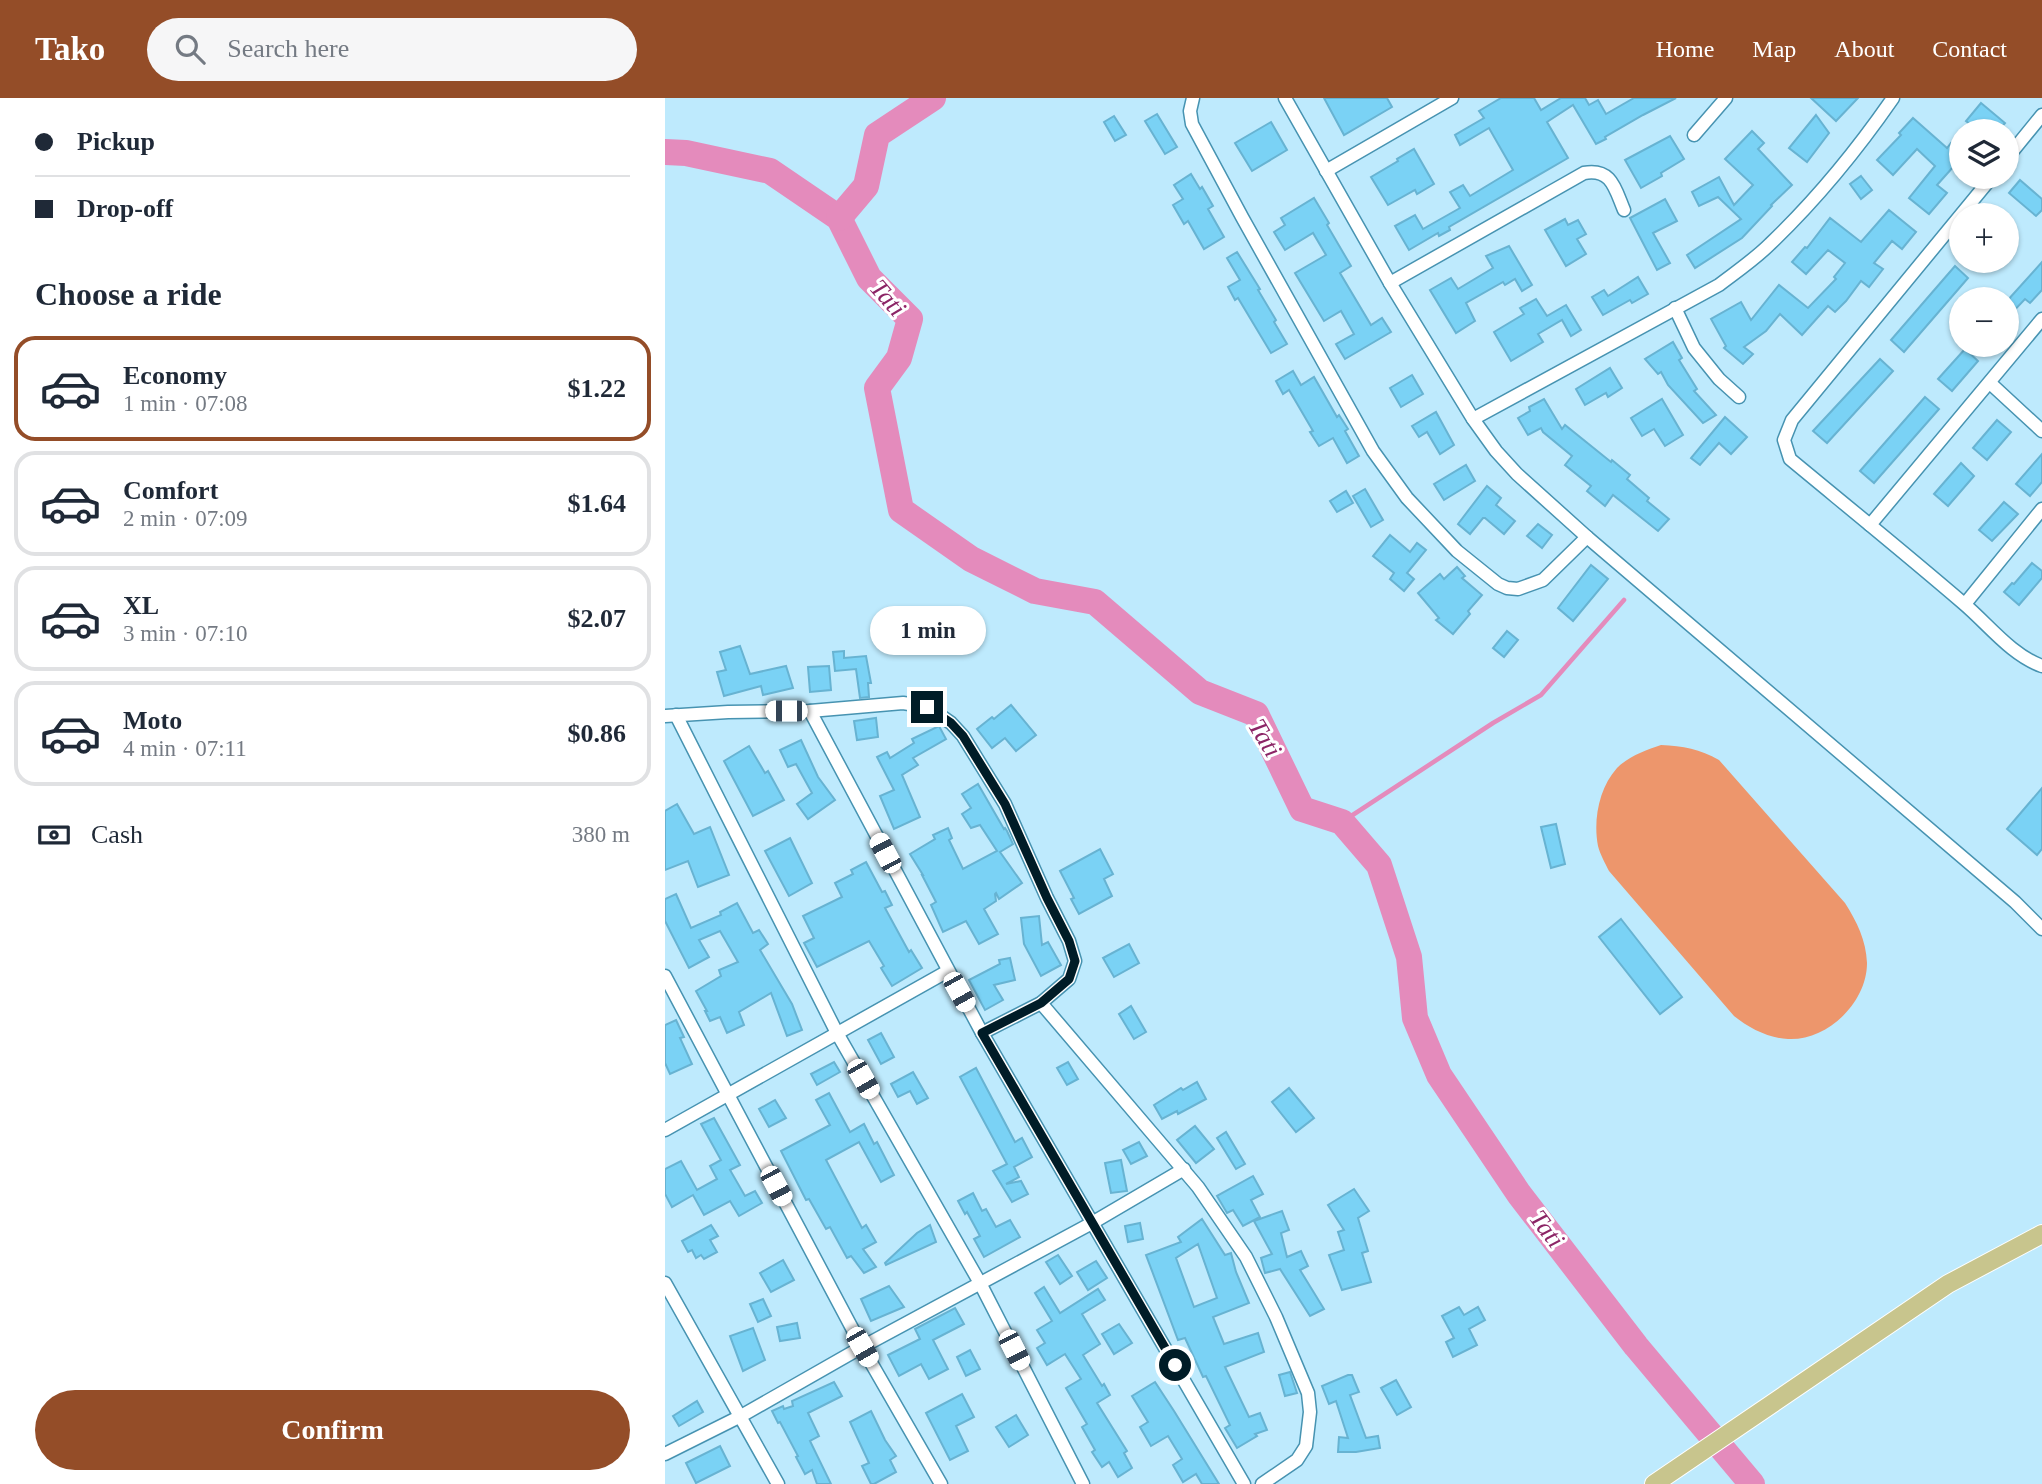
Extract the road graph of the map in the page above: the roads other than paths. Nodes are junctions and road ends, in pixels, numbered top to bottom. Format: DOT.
graph roads {
  1 [pos="1193,98"];
  2 [pos="1285,98"];
  3 [pos="1452,98"];
  4 [pos="1726,98"];
  5 [pos="1893,98"];
  6 [pos="2042,115"];
  7 [pos="1694,135"];
  8 [pos="2019,143"];
  9 [pos="1326,171"];
  10 [pos="1981,189"];
  11 [pos="1625,210"];
  12 [pos="1390,283"];
  13 [pos="1675,308"];
  14 [pos="2042,319"];
  15 [pos="1990,383"];
  16 [pos="1739,397"];
  17 [pos="1473,419"];
  18 [pos="2042,431"];
  19 [pos="2042,509"];
  20 [pos="1870,525"];
  21 [pos="1587,537"];
  22 [pos="1965,604"];
  23 [pos="2042,666"];
  24 [pos="810,711"];
  25 [pos="671,716"];
  26 [pos="2042,929"];
  27 [pos="948,971"];
  28 [pos="665,976"];
  29 [pos="1041,1003"];
  30 [pos="837,1033"];
  31 [pos="982,1033"];
  32 [pos="727,1095"];
  33 [pos="665,1129"];
  34 [pos="1184,1169"];
  35 [pos="1092,1223"];
  36 [pos="2042,1234"];
  37 [pos="665,1283"];
  38 [pos="980,1283"];
  39 [pos="862,1347"];
  40 [pos="741,1416"];
  41 [pos="665,1454"];
  42 [pos="778,1484"];
  43 [pos="941,1484"];
  44 [pos="1083,1484"];
  45 [pos="1244,1484"];
  46 [pos="1262,1484"];
  47 [pos="1654,1484"];
  1 -- 21 [label="street"];
  2 -- 9 [label="street"];
  3 -- 9 [label="street"];
  4 -- 7 [label="street"];
  5 -- 13 [label="street"];
  6 -- 8 [label="street"];
  9 -- 12 [label="street"];
  10 -- 20 [label="street"];
  11 -- 12 [label="street"];
  12 -- 17 [label="street"];
  13 -- 16 [label="street"];
  13 -- 17 [label="street"];
  14 -- 15 [label="street"];
  15 -- 18 [label="street"];
  15 -- 20 [label="street"];
  17 -- 21 [label="street"];
  19 -- 22 [label="street"];
  20 -- 22 [label="street"];
  21 -- 26 [label="street"];
  22 -- 23 [label="street"];
  24 -- 25 [label="street"];
  24 -- 27 [label="street"];
  24 -- 29 [label="street"];
  25 -- 30 [label="street"];
  27 -- 30 [label="street"];
  27 -- 31 [label="street"];
  28 -- 32 [label="street"];
  29 -- 31 [label="street"];
  29 -- 34 [label="street"];
  30 -- 32 [label="street"];
  30 -- 38 [label="street"];
  31 -- 35 [label="street"];
  32 -- 33 [label="street"];
  32 -- 39 [label="street"];
  34 -- 35 [label="street"];
  34 -- 46 [label="street"];
  35 -- 38 [label="street"];
  35 -- 45 [label="street"];
  36 -- 47 [label="main road"];
  37 -- 40 [label="street"];
  38 -- 39 [label="street"];
  38 -- 44 [label="street"];
  39 -- 40 [label="street"];
  39 -- 43 [label="street"];
  40 -- 41 [label="street"];
  40 -- 42 [label="street"];
}
